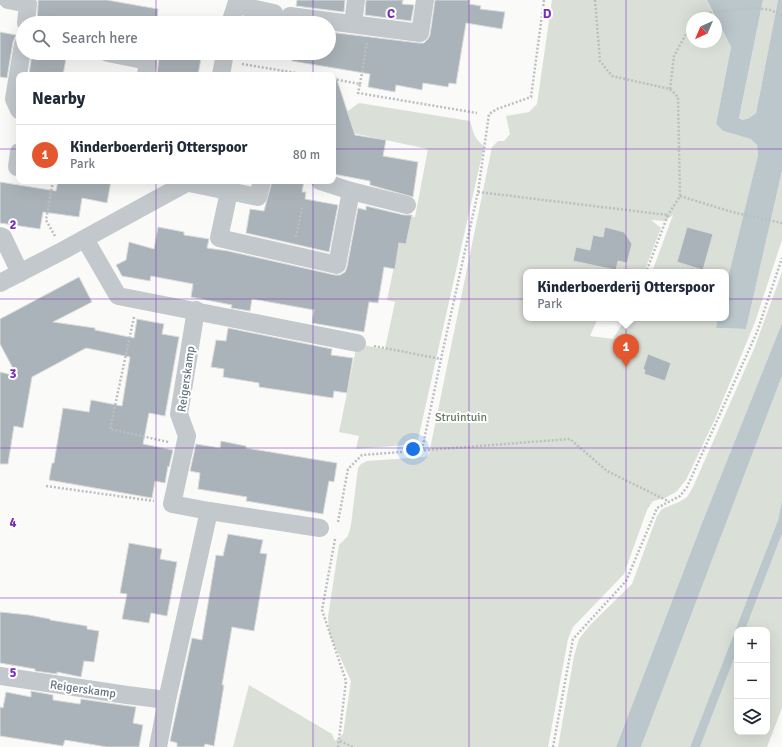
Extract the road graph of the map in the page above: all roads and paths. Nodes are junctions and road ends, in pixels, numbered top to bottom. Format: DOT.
graph roads {
  1 [pos="8,0"];
  2 [pos="356,0"];
  3 [pos="425,0"];
  4 [pos="544,0"];
  5 [pos="595,0"];
  6 [pos="242,2"];
  7 [pos="717,12"];
  8 [pos="782,15"];
  9 [pos="27,16"];
  10 [pos="234,16"];
  11 [pos="296,16"];
  12 [pos="336,22"];
  13 [pos="352,24"];
  14 [pos="371,26"];
  15 [pos="686,34"];
  16 [pos="20,60"];
  17 [pos="143,60"];
  18 [pos="223,63"];
  19 [pos="285,71"];
  20 [pos="18,72"];
  21 [pos="146,72"];
  22 [pos="291,72"];
  23 [pos="336,80"];
  24 [pos="360,84"];
  25 [pos="16,86"];
  26 [pos="670,89"];
  27 [pos="16,103"];
  28 [pos="477,113"];
  29 [pos="52,184"];
  30 [pos="185,184"];
  31 [pos="197,184"];
  32 [pos="261,184"];
  33 [pos="329,184"];
  34 [pos="351,191"];
  35 [pos="229,192"];
  36 [pos="478,192"];
  37 [pos="680,196"];
  38 [pos="407,205"];
  39 [pos="302,208"];
  40 [pos="668,215"];
  41 [pos="782,223"];
  42 [pos="0,236"];
  43 [pos="85,239"];
  44 [pos="64,250"];
  45 [pos="292,255"];
  46 [pos="782,258"];
  47 [pos="647,269"];
  48 [pos="20,273"];
  49 [pos="0,283"];
  50 [pos="138,299"];
  51 [pos="196,310"];
  52 [pos="357,343"];
  53 [pos="441,359"];
  54 [pos="185,446"];
  55 [pos="422,450"];
  56 [pos="46,486"];
  57 [pos="668,501"];
  58 [pos="172,504"];
  59 [pos="209,511"];
  60 [pos="331,530"];
  61 [pos="0,676"];
  62 [pos="167,700"];
  63 [pos="340,740"];
  64 [pos="158,747"];
  65 [pos="338,747"];
  66 [pos="353,747"];
  67 [pos="553,747"];
  1 -- 9 [label="street"];
  2 -- 13 [label="street"];
  3 -- 14 [label="street"];
  4 -- 36 [label="path"];
  5 -- 26 [label="path"];
  6 -- 10 [label="street"];
  6 -- 11 [label="street"];
  7 -- 8 [label="path"];
  12 -- 13 [label="street"];
  13 -- 14 [label="street"];
  14 -- 24 [label="path"];
  15 -- 26 [label="path"];
  16 -- 20 [label="street"];
  17 -- 21 [label="street"];
  18 -- 19 [label="path"];
  19 -- 22 [label="path"];
  23 -- 24 [label="path"];
  24 -- 28 [label="path"];
  25 -- 27 [label="street"];
  26 -- 37 [label="path"];
  29 -- 44 [label="path"];
  30 -- 43 [label="street"];
  31 -- 35 [label="street"];
  32 -- 35 [label="street"];
  33 -- 34 [label="street"];
  34 -- 38 [label="street"];
  34 -- 45 [label="street"];
  35 -- 45 [label="street"];
  36 -- 40 [label="path"];
  36 -- 53 [label="path"];
  37 -- 40 [label="path"];
  37 -- 41 [label="path"];
  39 -- 45 [label="path"];
  40 -- 47 [label="path"];
  42 -- 48 [label="street"];
  43 -- 44 [label="street"];
  43 -- 50 [label="street"];
  44 -- 48 [label="street"];
  46 -- 57 [label="path"];
  48 -- 49 [label="street"];
  50 -- 51 [label="street"];
  50 -- 54 [label="path"];
  51 -- 52 [label="street"];
  51 -- 54 [label="street, Reigerskamp"];
  52 -- 53 [label="path"];
  53 -- 55 [label="path"];
  54 -- 58 [label="street, Reigerskamp"];
  55 -- 57 [label="path"];
  55 -- 60 [label="path"];
  56 -- 58 [label="path"];
  57 -- 67 [label="path"];
  58 -- 59 [label="street"];
  59 -- 60 [label="street"];
  59 -- 62 [label="street"];
  60 -- 63 [label="path"];
  61 -- 62 [label="street, Reigerskamp"];
  62 -- 64 [label="street"];
  63 -- 65 [label="path"];
  63 -- 66 [label="path"];
}
